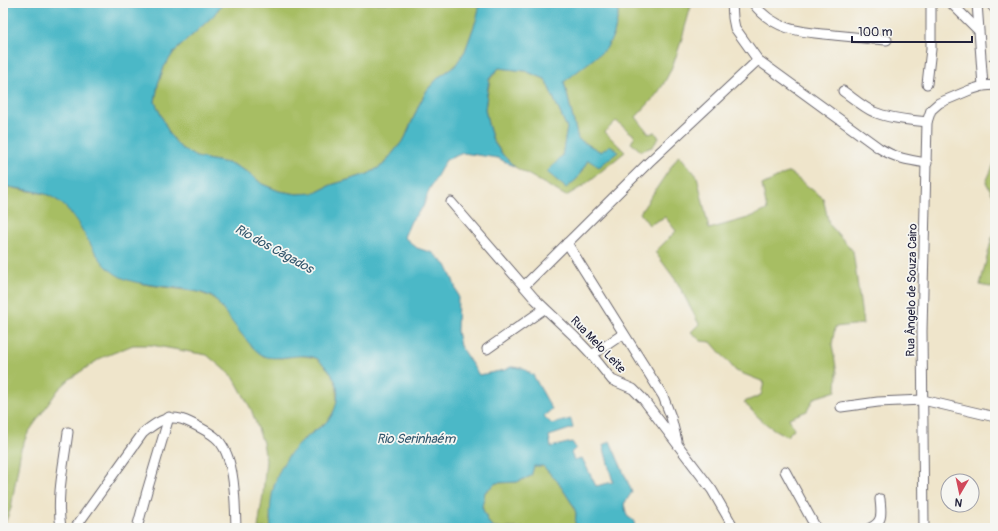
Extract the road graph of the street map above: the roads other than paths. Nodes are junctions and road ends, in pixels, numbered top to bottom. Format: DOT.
graph roads {
  1 [pos="732,3"];
  2 [pos="754,3"];
  3 [pos="931,3"];
  4 [pos="951,3"];
  5 [pos="977,3"];
  6 [pos="990,3"];
  7 [pos="995,9"];
  8 [pos="978,30"];
  9 [pos="887,40"];
  10 [pos="758,60"];
  11 [pos="928,84"];
  12 [pos="995,85"];
  13 [pos="983,86"];
  14 [pos="843,91"];
  15 [pos="927,122"];
  16 [pos="927,163"];
  17 [pos="451,202"];
  18 [pos="567,243"];
  19 [pos="524,286"];
  20 [pos="544,309"];
  21 [pos="623,334"];
  22 [pos="487,349"];
  23 [pos="592,355"];
  24 [pos="923,400"];
  25 [pos="841,407"];
  26 [pos="169,417"];
  27 [pos="995,417"];
  28 [pos="68,432"];
  29 [pos="678,444"];
  30 [pos="785,471"];
  31 [pos="880,499"];
  32 [pos="61,528"];
  33 [pos="76,528"];
  34 [pos="137,528"];
  35 [pos="236,528"];
  36 [pos="734,528"];
  37 [pos="816,528"];
  38 [pos="870,528"];
  39 [pos="924,528"];
  1 -- 10 [label="street"];
  2 -- 9 [label="street"];
  3 -- 11 [label="street"];
  4 -- 8 [label="street"];
  5 -- 8 [label="street"];
  6 -- 7 [label="street"];
  8 -- 13 [label="street"];
  10 -- 16 [label="street"];
  10 -- 18 [label="street"];
  12 -- 13 [label="street, Rua Ângelo de Souza Cairo"];
  13 -- 15 [label="street, Rua Ângelo de Souza Cairo"];
  14 -- 15 [label="street"];
  15 -- 16 [label="street, Rua Ângelo de Souza Cairo"];
  16 -- 24 [label="street, Rua Ângelo de Souza Cairo"];
  17 -- 19 [label="street, Rua Melo Leite"];
  18 -- 19 [label="street"];
  18 -- 21 [label="street"];
  19 -- 20 [label="street, Rua Melo Leite"];
  20 -- 22 [label="street"];
  20 -- 23 [label="street, Rua Melo Leite"];
  21 -- 23 [label="street"];
  21 -- 29 [label="street"];
  23 -- 29 [label="street, Rua Melo Leite"];
  24 -- 25 [label="street"];
  24 -- 27 [label="street"];
  24 -- 39 [label="street, Rua Ângelo de Souza Cairo"];
  26 -- 33 [label="street"];
  26 -- 34 [label="street"];
  26 -- 35 [label="street"];
  28 -- 32 [label="street"];
  29 -- 36 [label="street, Rua Melo Leite"];
  30 -- 37 [label="street"];
  31 -- 38 [label="street"];
}
